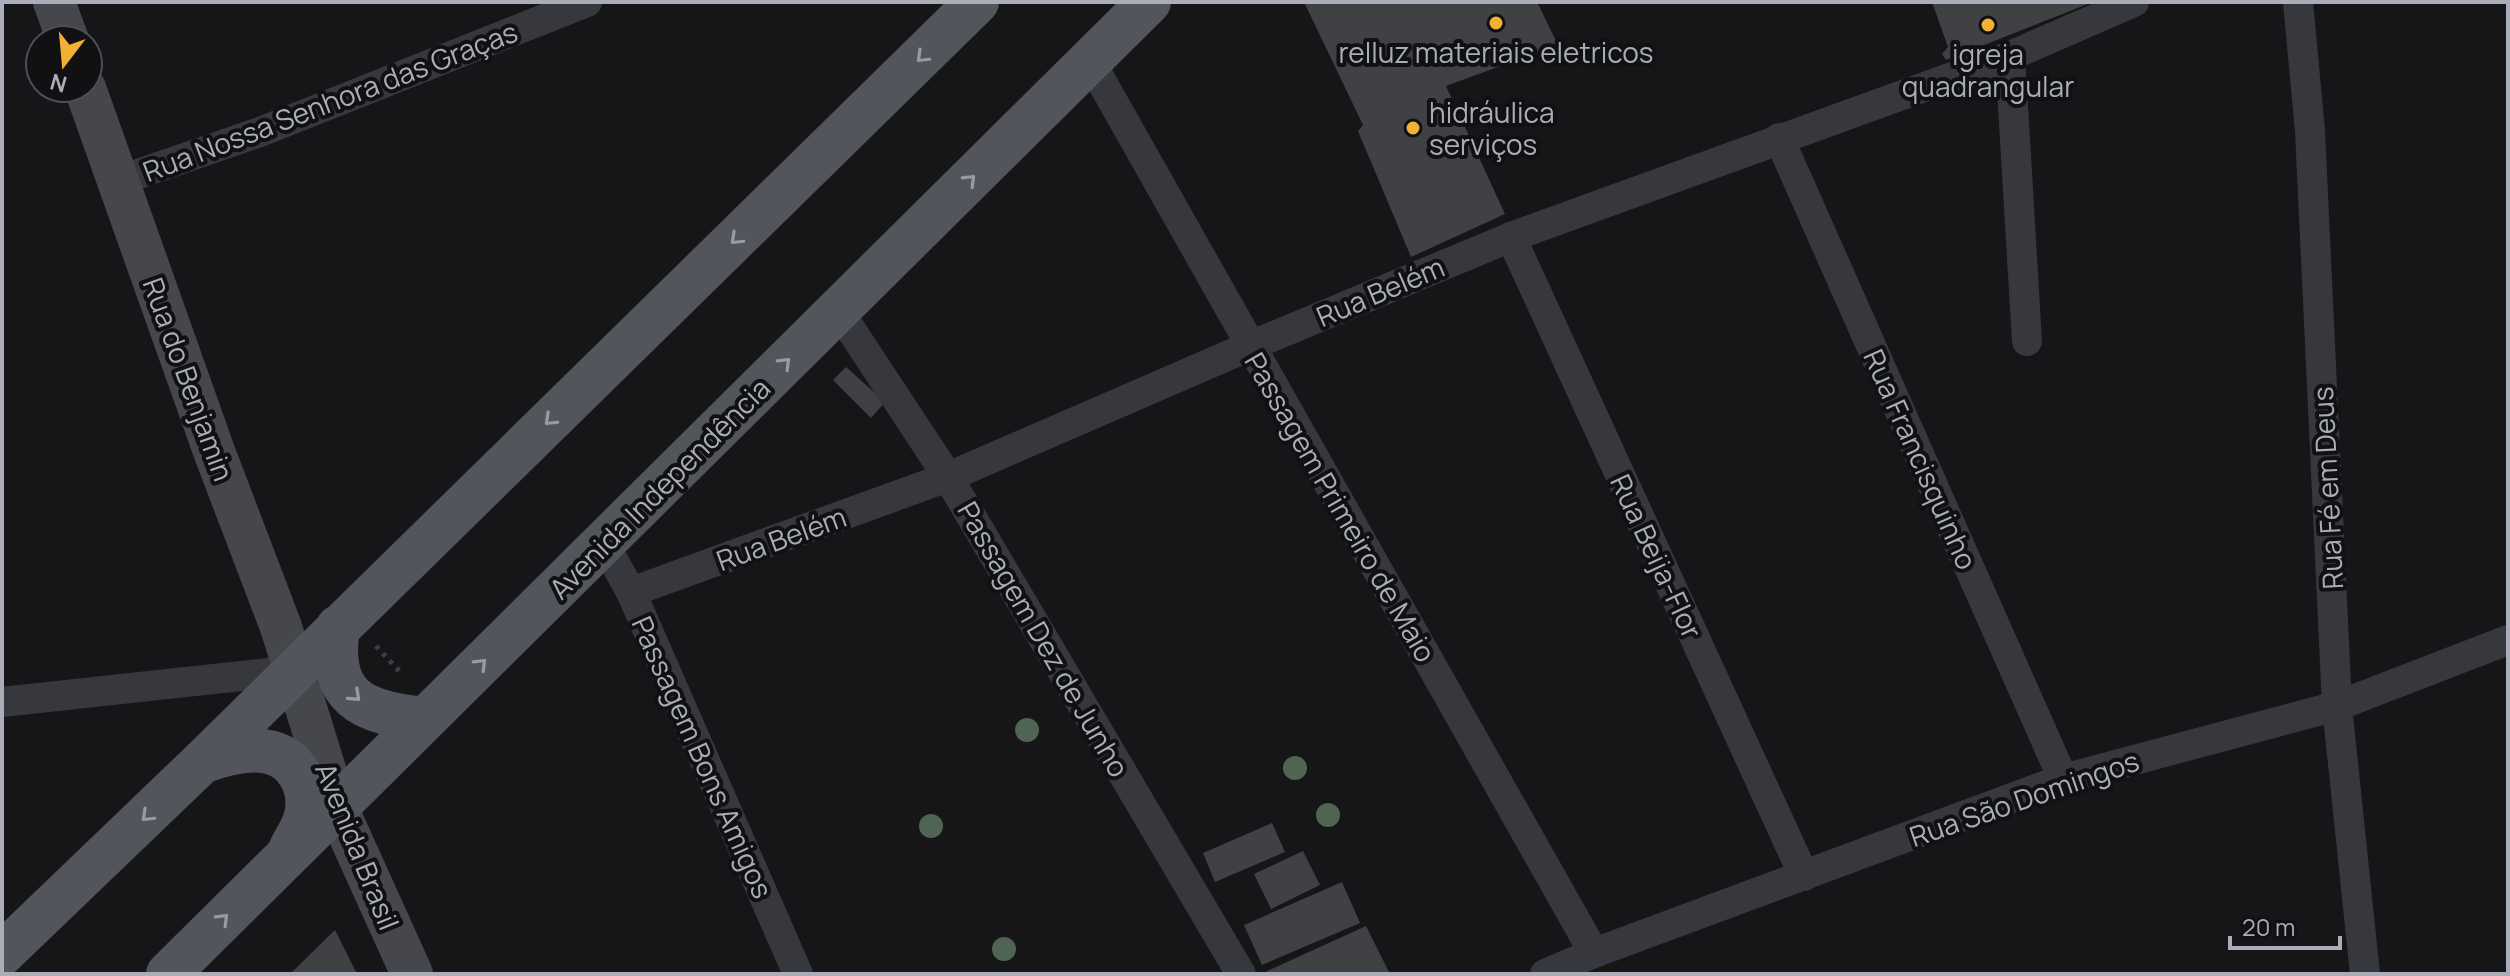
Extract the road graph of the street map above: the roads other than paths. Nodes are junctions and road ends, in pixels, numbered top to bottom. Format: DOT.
graph roads {
  1 [pos="54,2"];
  2 [pos="587,2"];
  3 [pos="977,2"];
  4 [pos="1149,2"];
  5 [pos="2134,2"];
  6 [pos="2298,2"];
  7 [pos="62,24"];
  8 [pos="2010,56"];
  9 [pos="1090,61"];
  10 [pos="91,104"];
  11 [pos="1779,138"];
  12 [pos="118,181"];
  13 [pos="1511,237"];
  14 [pos="838,310"];
  15 [pos="2027,341"];
  16 [pos="1250,346"];
  17 [pos="948,477"];
  18 [pos="603,542"];
  19 [pos="631,592"];
  20 [pos="343,622"];
  21 [pos="2508,640"];
  22 [pos="296,670"];
  23 [pos="2,702"];
  24 [pos="2337,706"];
  25 [pos="430,714"];
  26 [pos="202,762"];
  27 [pos="2063,779"];
  28 [pos="337,808"];
  29 [pos="286,859"];
  30 [pos="1804,876"];
  31 [pos="1594,953"];
  32 [pos="2,954"];
  33 [pos="168,974"];
  34 [pos="412,974"];
  35 [pos="798,974"];
  36 [pos="1241,974"];
  37 [pos="1545,974"];
  38 [pos="2365,974"];
  1 -- 7 [label="main road"];
  2 -- 12 [label="street, Rua Nossa Senhora das Graças"];
  3 -- 20 [label="main road, one-way"];
  4 -- 9 [label="main road, Avenida Independência"];
  5 -- 8 [label="street, Rua Belém"];
  6 -- 24 [label="street, Rua Fé em Deus"];
  8 -- 11 [label="street, Rua Belém"];
  8 -- 15 [label="street"];
  14 -- 9 [label="main road, Avenida Independência, one-way"];
  9 -- 16 [label="street, Passagem Primeiro de Maio"];
  10 -- 12 [label="main road, Rua do Benjamin"];
  11 -- 13 [label="street, Rua Belém"];
  11 -- 27 [label="street, Rua Francisquinho"];
  12 -- 22 [label="main road, Rua do Benjamin"];
  13 -- 16 [label="street, Rua Belém"];
  13 -- 30 [label="street, Rua Beija-Flor"];
  14 -- 17 [label="street, Passagem Dez de Junho"];
  18 -- 14 [label="main road, Avenida Independência, one-way"];
  16 -- 17 [label="street, Rua Belém"];
  16 -- 31 [label="street, Passagem Primeiro de Maio"];
  17 -- 19 [label="street, Rua Belém"];
  17 -- 36 [label="street, Passagem Dez de Junho"];
  18 -- 19 [label="street, Passagem Bons Amigos"];
  25 -- 18 [label="main road, Avenida Independência, one-way"];
  19 -- 35 [label="street, Passagem Bons Amigos"];
  20 -- 22 [label="main road"];
  20 -- 25 [label="main road, one-way"];
  21 -- 24 [label="street, Rua São Domingos"];
  22 -- 23 [label="street"];
  22 -- 26 [label="main road"];
  22 -- 28 [label="main road, Avenida Brasil"];
  24 -- 27 [label="street, Rua São Domingos"];
  24 -- 38 [label="street, Rua Fé em Deus"];
  25 -- 28 [label="main road, Avenida Independência"];
  26 -- 29 [label="main road"];
  26 -- 32 [label="main road, one-way"];
  27 -- 30 [label="street, Rua São Domingos"];
  28 -- 29 [label="main road, Avenida Independência"];
  28 -- 34 [label="main road, Avenida Brasil"];
  33 -- 29 [label="main road, Avenida Independência, one-way"];
  30 -- 31 [label="street, Rua São Domingos"];
  31 -- 37 [label="street, Rua São Domingos"];
}
